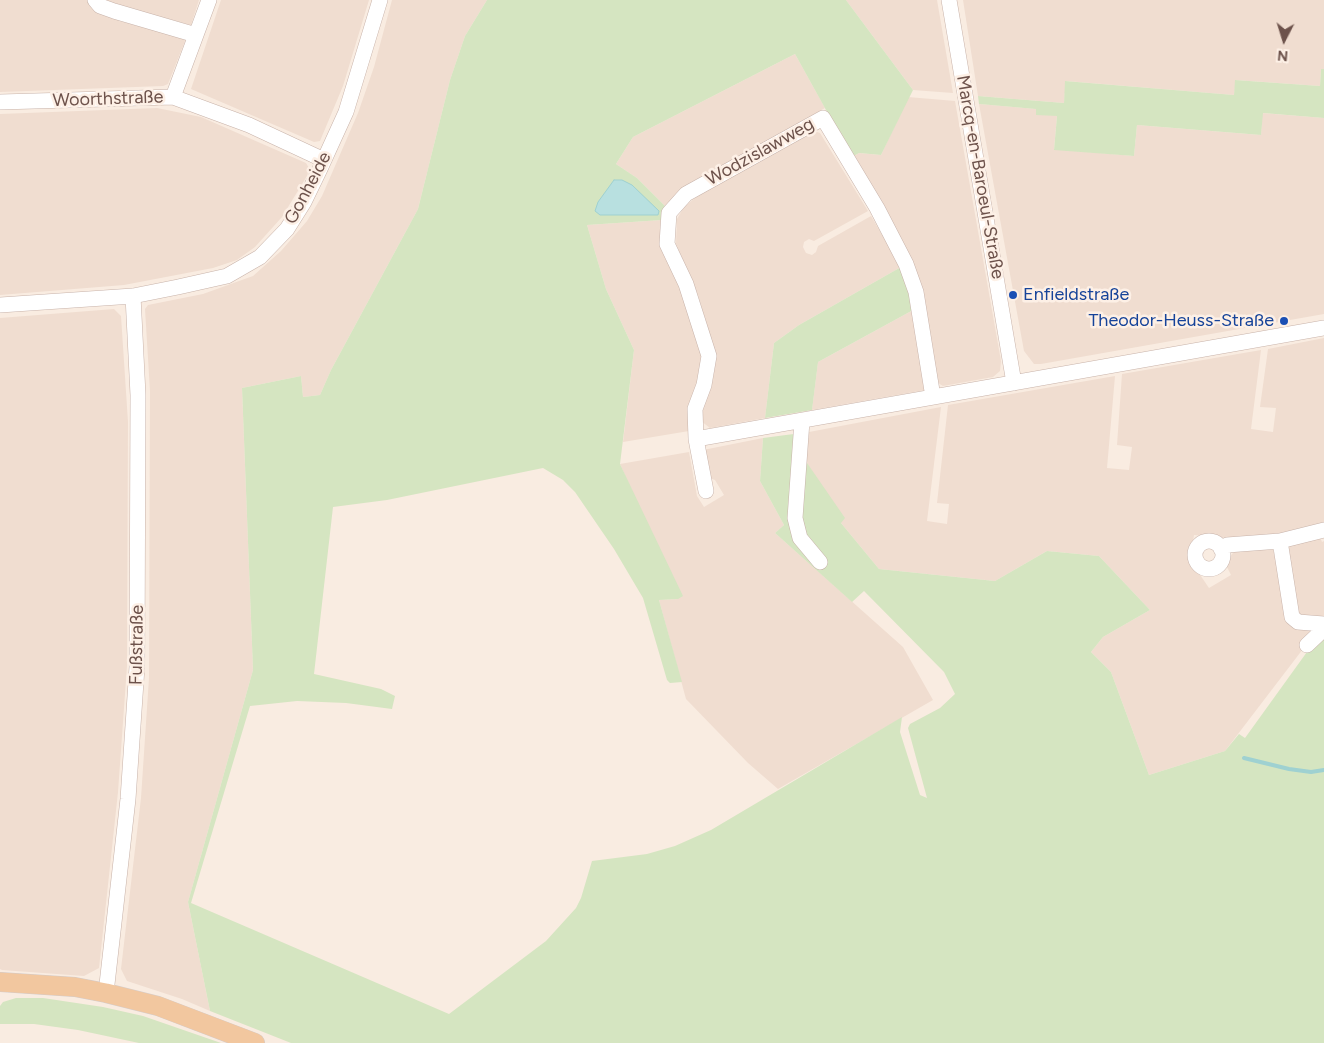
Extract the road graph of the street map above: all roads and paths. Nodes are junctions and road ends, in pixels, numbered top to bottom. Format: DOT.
graph roads {
  1 [pos="95,0"];
  2 [pos="209,0"];
  3 [pos="380,0"];
  4 [pos="949,0"];
  5 [pos="196,35"];
  6 [pos="173,97"];
  7 [pos="0,102"];
  8 [pos="322,164"];
  9 [pos="133,296"];
  10 [pos="0,305"];
  11 [pos="1324,328"];
  12 [pos="1014,383"];
  13 [pos="933,398"];
  14 [pos="802,421"];
  15 [pos="696,439"];
  16 [pos="706,492"];
  17 [pos="1324,530"];
  18 [pos="1280,541"];
  19 [pos="1222,549"];
  20 [pos="820,562"];
  21 [pos="1324,624"];
  22 [pos="1324,630"];
  23 [pos="1307,645"];
  24 [pos="0,982"];
  25 [pos="107,984"];
  26 [pos="255,1043"];
  1 -- 5 [label="street"];
  2 -- 5 [label="street"];
  3 -- 8 [label="street, Gonheide"];
  4 -- 12 [label="street, Marcq-en-Baroeul-Straße"];
  5 -- 6 [label="street"];
  6 -- 7 [label="street, Woorthstraße"];
  6 -- 8 [label="street, Woorthstraße"];
  8 -- 9 [label="street, Gonheide"];
  9 -- 10 [label="street, Gonheide"];
  9 -- 25 [label="street, Fußstraße"];
  11 -- 12 [label="street"];
  12 -- 13 [label="street"];
  13 -- 14 [label="street"];
  13 -- 15 [label="street, Wodzislawweg"];
  14 -- 15 [label="street"];
  14 -- 20 [label="street"];
  15 -- 16 [label="street"];
  17 -- 18 [label="street"];
  18 -- 19 [label="street"];
  18 -- 21 [label="street"];
  22 -- 23 [label="street"];
  24 -- 25 [label="main road"];
  25 -- 26 [label="main road"];
}
